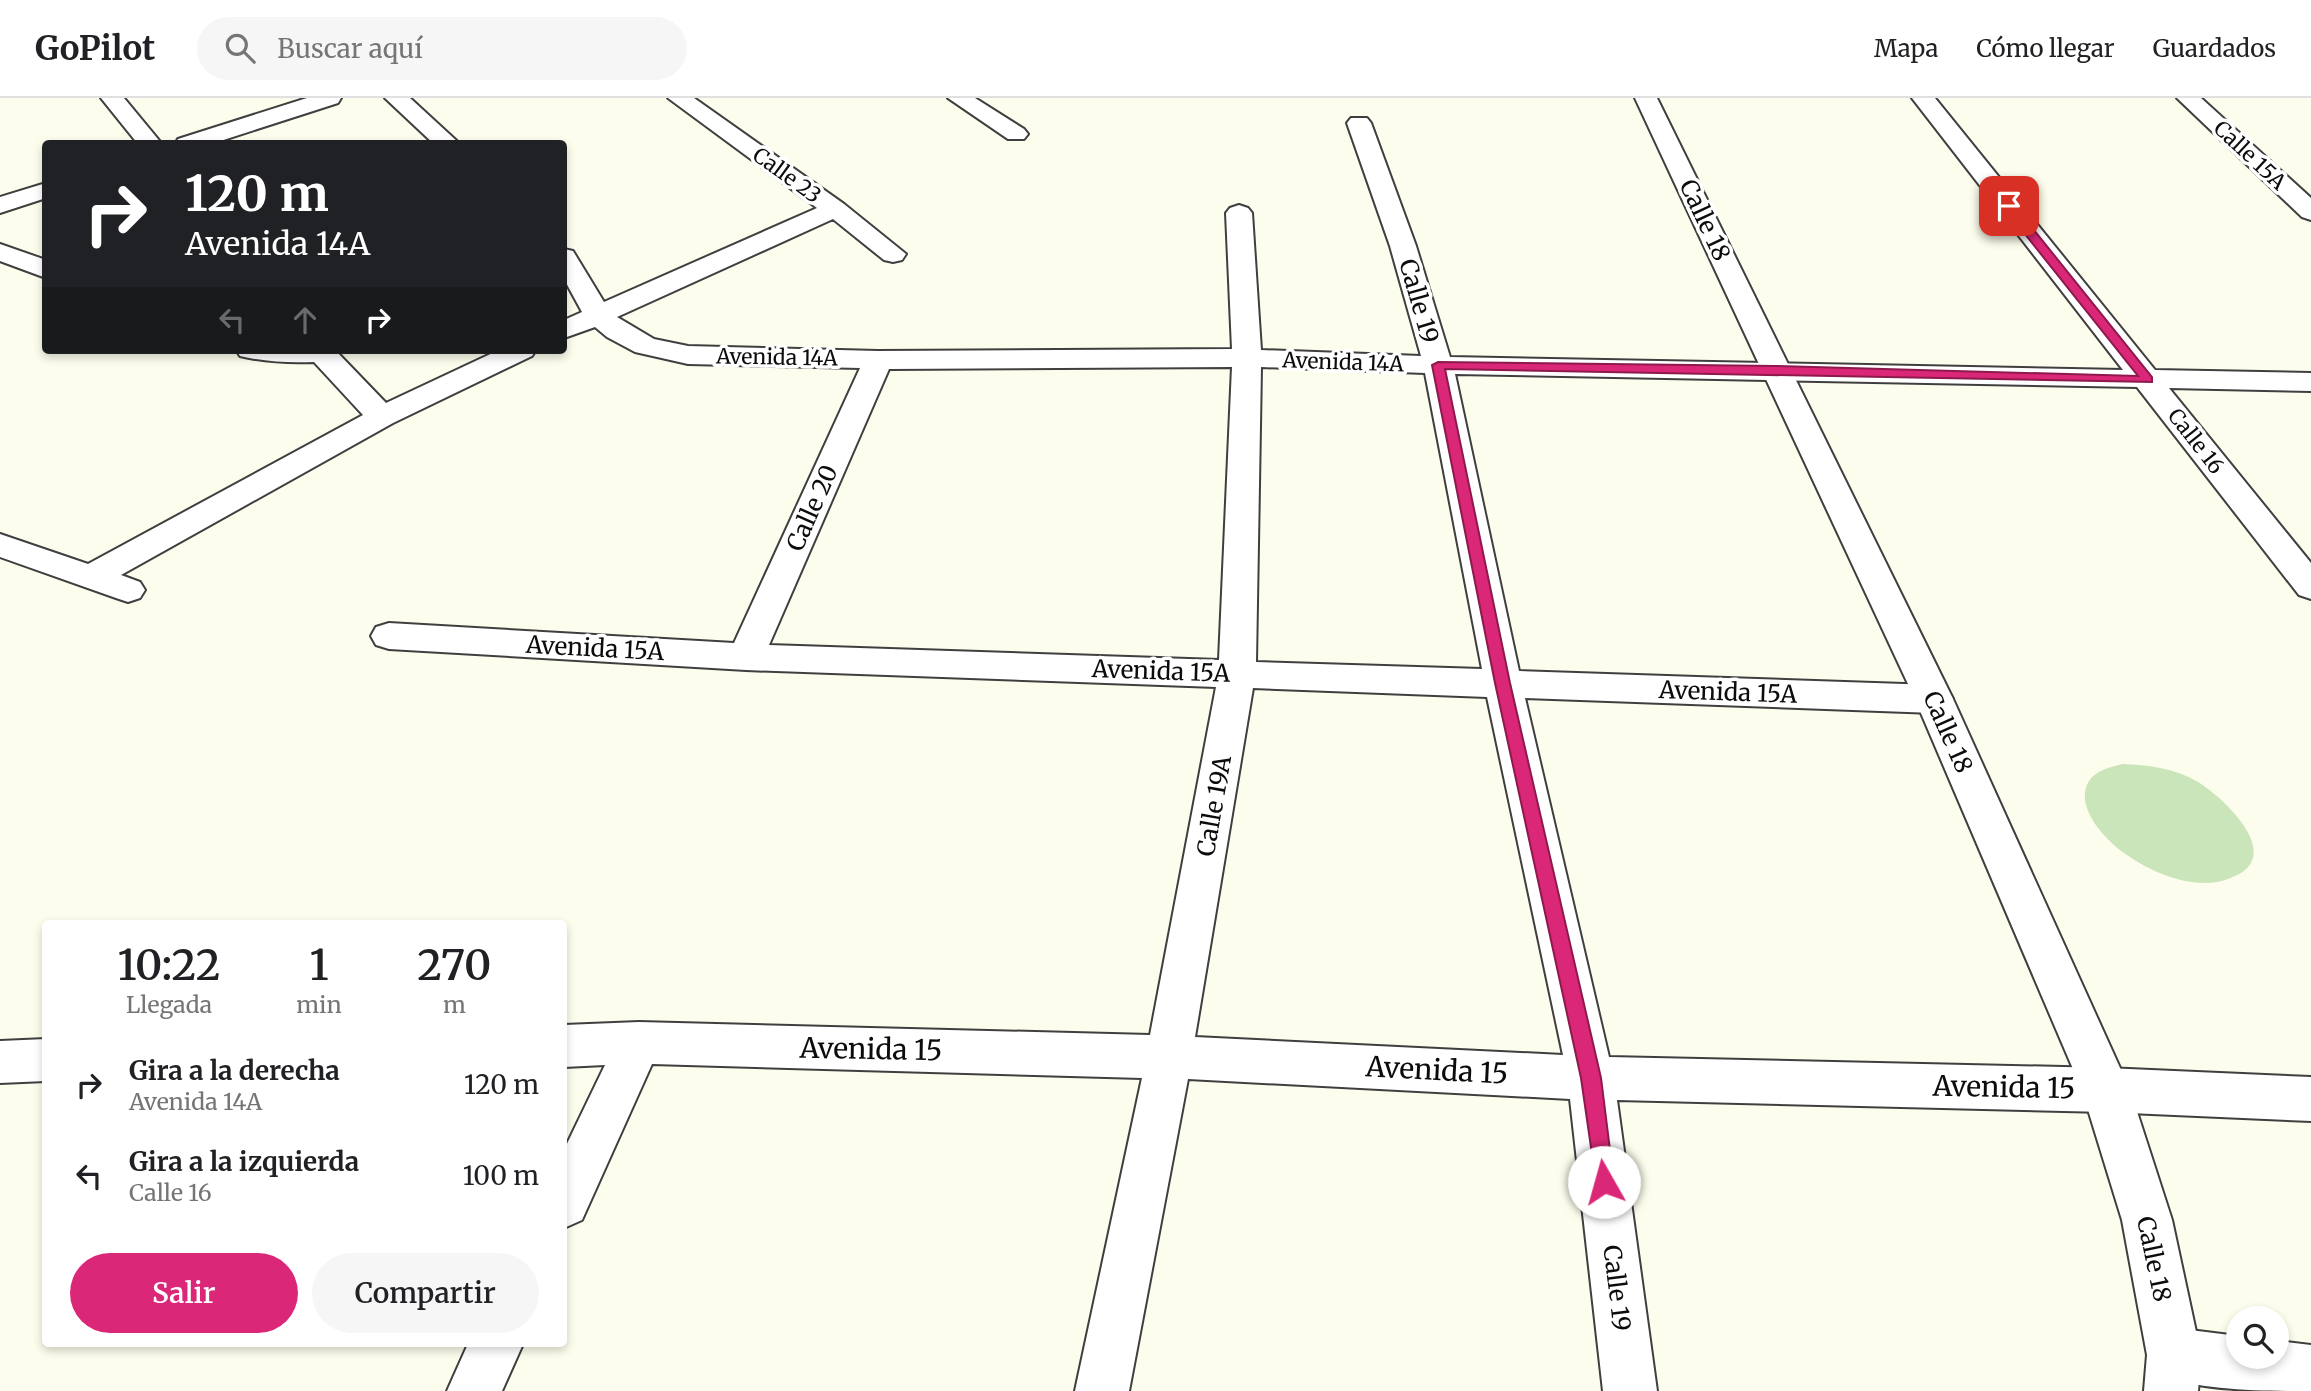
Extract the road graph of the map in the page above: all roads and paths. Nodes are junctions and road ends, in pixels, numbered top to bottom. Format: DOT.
graph roads {
  1 [pos="112,98"];
  2 [pos="330,98"];
  3 [pos="396,98"];
  4 [pos="680,98"];
  5 [pos="959,98"];
  6 [pos="1647,98"];
  7 [pos="1923,98"];
  8 [pos="2188,98"];
  9 [pos="1359,123"];
  10 [pos="1016,134"];
  11 [pos="148,140"];
  12 [pos="199,140"];
  13 [pos="444,140"];
  14 [pos="42,191"];
  15 [pos="0,205"];
  16 [pos="835,209"];
  17 [pos="2311,212"];
  18 [pos="1240,213"];
  19 [pos="0,252"];
  20 [pos="893,254"];
  21 [pos="567,262"];
  22 [pos="42,268"];
  23 [pos="597,314"];
  24 [pos="567,329"];
  25 [pos="278,354"];
  26 [pos="297,354"];
  27 [pos="322,354"];
  28 [pos="514,354"];
  29 [pos="1247,358"];
  30 [pos="878,360"];
  31 [pos="1438,365"];
  32 [pos="1776,370"];
  33 [pos="2148,379"];
  34 [pos="2311,382"];
  35 [pos="382,417"];
  36 [pos="0,545"];
  37 [pos="89,578"];
  38 [pos="2311,587"];
  39 [pos="128,590"];
  40 [pos="389,636"];
  41 [pos="746,657"];
  42 [pos="1237,674"];
  43 [pos="1503,683"];
  44 [pos="1934,699"];
  45 [pos="639,1043"];
  46 [pos="567,1045"];
  47 [pos="1169,1057"];
  48 [pos="42,1060"];
  49 [pos="0,1062"];
  50 [pos="1591,1078"];
  51 [pos="2106,1090"];
  52 [pos="2311,1099"];
  53 [pos="567,1197"];
  54 [pos="495,1347"];
  55 [pos="2311,1372"];
  56 [pos="2172,1373"];
  57 [pos="474,1391"];
  58 [pos="1102,1391"];
  59 [pos="1630,1391"];
  1 -- 11 [label="street"];
  2 -- 12 [label="street"];
  3 -- 13 [label="street"];
  4 -- 16 [label="street, Calle 23"];
  5 -- 10 [label="street"];
  6 -- 32 [label="street, Calle 18"];
  7 -- 33 [label="street, Calle 16"];
  8 -- 17 [label="street, Calle 15A"];
  9 -- 31 [label="street, Calle 19"];
  14 -- 15 [label="street"];
  16 -- 20 [label="street, Calle 23"];
  16 -- 23 [label="street"];
  18 -- 29 [label="street, Calle 19A"];
  19 -- 22 [label="street"];
  21 -- 23 [label="street"];
  23 -- 24 [label="street"];
  23 -- 30 [label="street, Avenida 14A"];
  25 -- 26 [label="street"];
  27 -- 35 [label="street"];
  28 -- 35 [label="street"];
  29 -- 30 [label="street, Avenida 14A"];
  29 -- 31 [label="street, Avenida 14A"];
  29 -- 42 [label="street, Calle 19A"];
  30 -- 41 [label="street, Calle 20"];
  31 -- 32 [label="street, Avenida 14A"];
  31 -- 43 [label="street, Calle 19"];
  32 -- 33 [label="street, Avenida 14A"];
  32 -- 44 [label="street, Calle 18"];
  33 -- 34 [label="street, Avenida 14A"];
  33 -- 38 [label="street, Calle 16"];
  35 -- 37 [label="street"];
  36 -- 37 [label="street"];
  37 -- 39 [label="street"];
  40 -- 41 [label="street, Avenida 15A"];
  41 -- 42 [label="street, Avenida 15A"];
  42 -- 43 [label="street, Avenida 15A"];
  42 -- 47 [label="street, Calle 19A"];
  43 -- 44 [label="street, Avenida 15A"];
  43 -- 50 [label="street, Calle 19"];
  44 -- 51 [label="street, Calle 18"];
  45 -- 46 [label="street, Avenida 15"];
  45 -- 47 [label="street, Avenida 15"];
  45 -- 53 [label="street"];
  47 -- 50 [label="street, Avenida 15"];
  47 -- 58 [label="street, Calle 19A"];
  48 -- 49 [label="street"];
  50 -- 51 [label="street, Avenida 15"];
  50 -- 59 [label="street, Calle 19"];
  51 -- 52 [label="street, Avenida 15"];
  51 -- 56 [label="street, Calle 18"];
  54 -- 57 [label="street"];
  55 -- 56 [label="street"];
}
